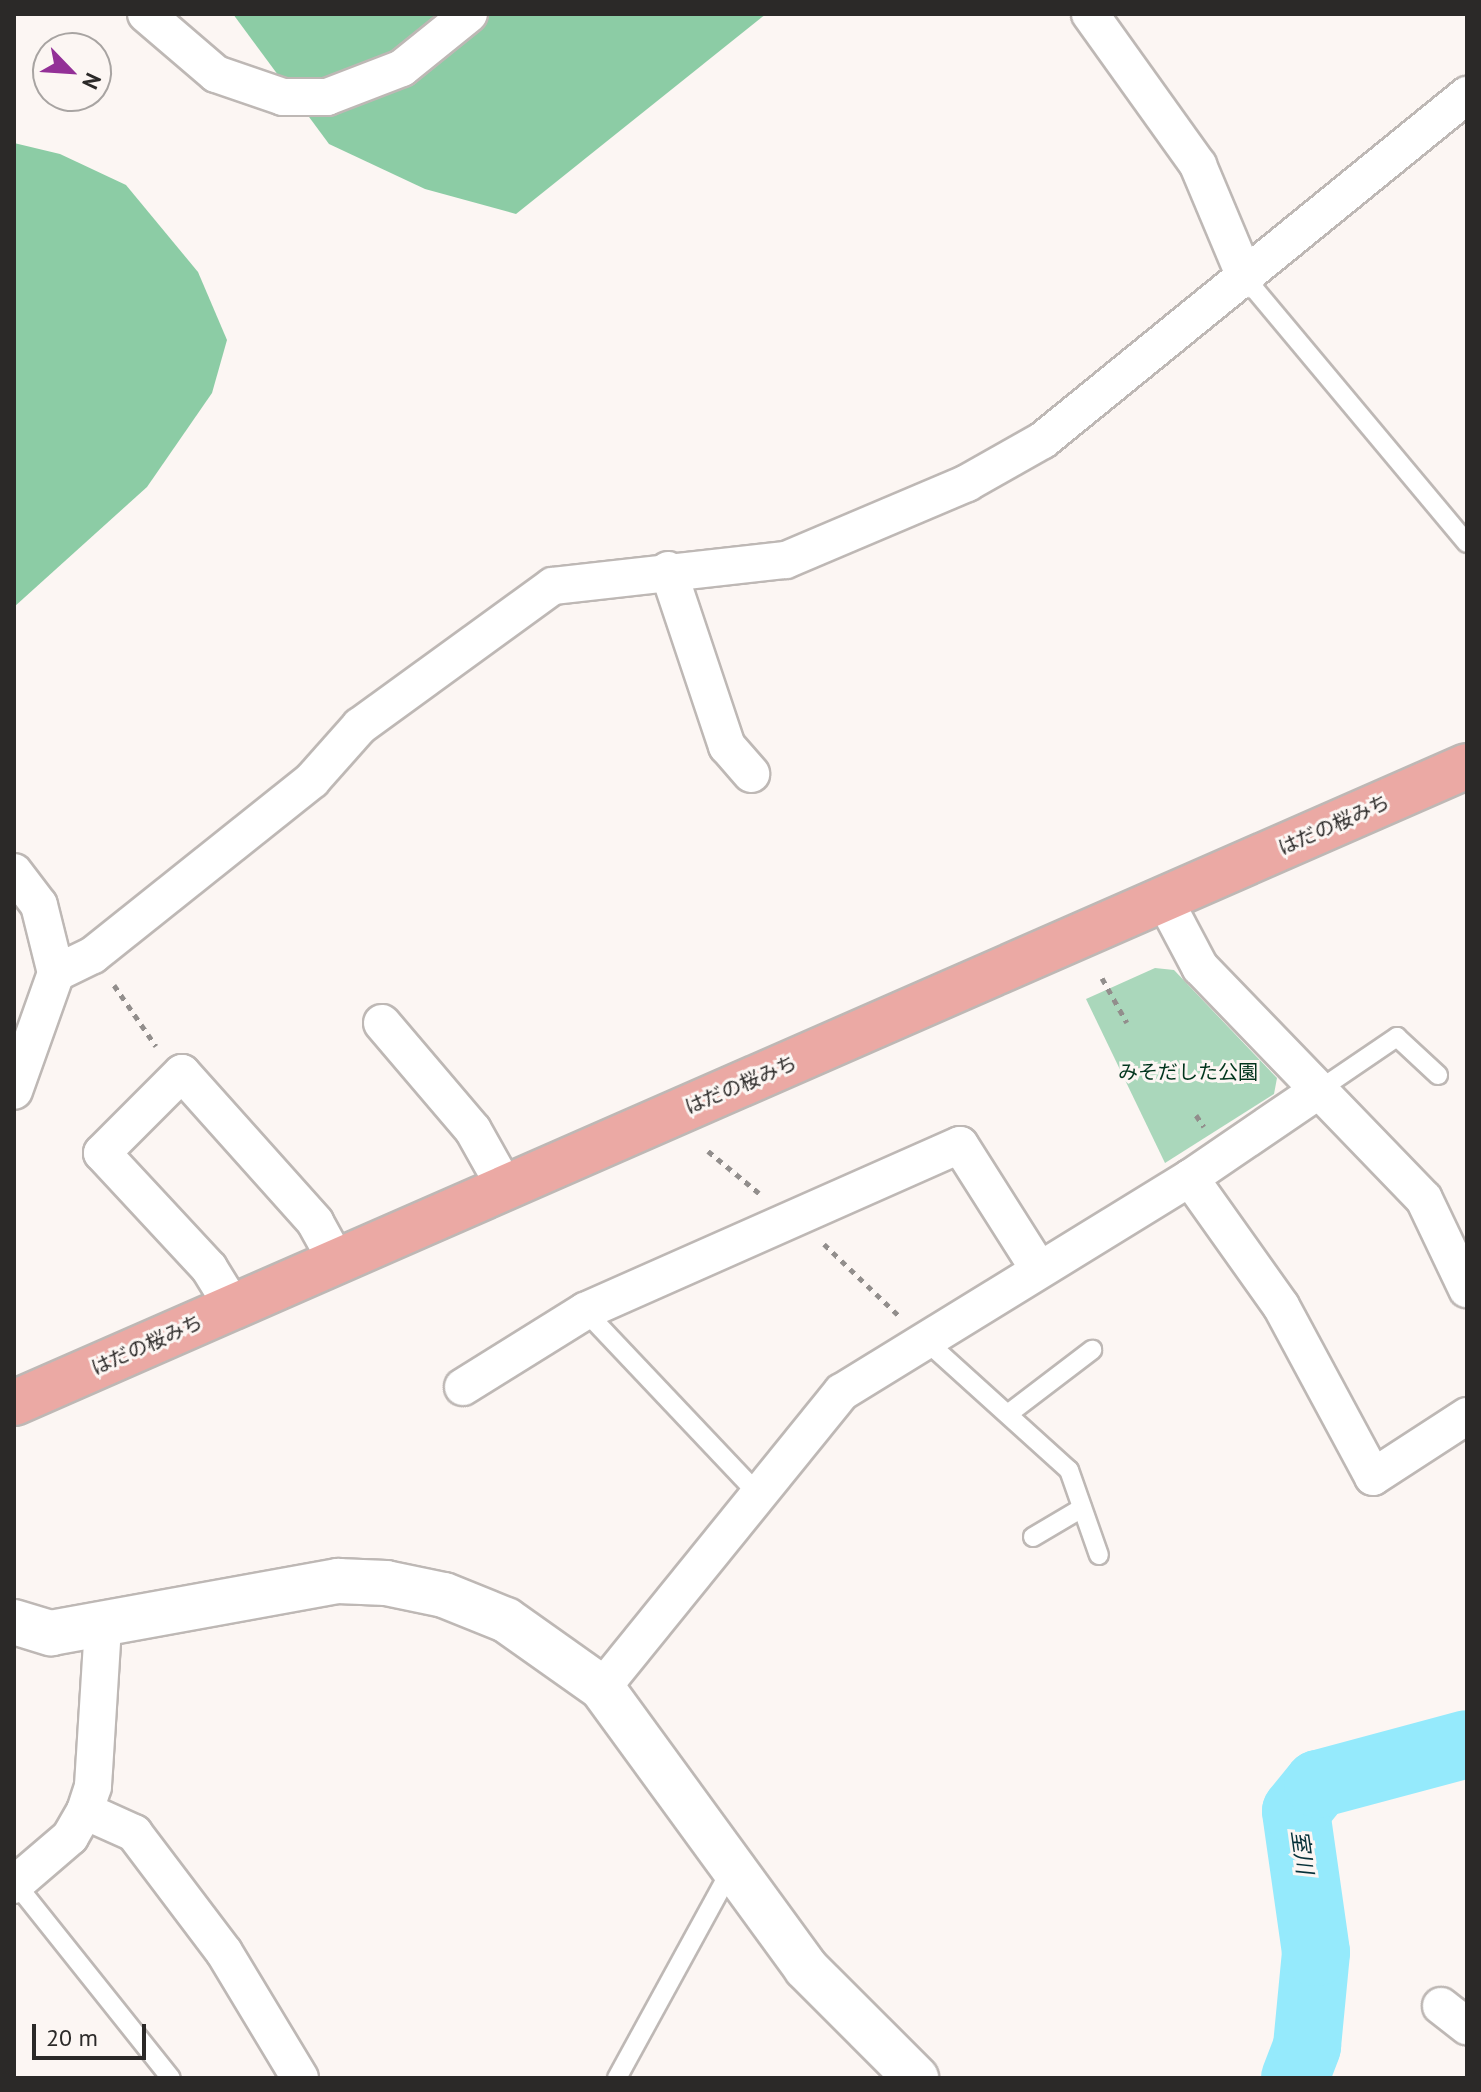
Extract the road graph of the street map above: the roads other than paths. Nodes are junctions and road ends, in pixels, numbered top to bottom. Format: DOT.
graph roads {
  1 [pos="146,14"];
  2 [pos="469,14"];
  3 [pos="1090,14"];
  4 [pos="1467,95"];
  5 [pos="1246,279"];
  6 [pos="1467,543"];
  7 [pos="668,570"];
  8 [pos="1467,766"];
  9 [pos="751,774"];
  10 [pos="14,872"];
  11 [pos="1165,901"];
  12 [pos="56,973"];
  13 [pos="382,1023"];
  14 [pos="1438,1075"];
  15 [pos="14,1091"];
  16 [pos="1316,1092"];
  17 [pos="1190,1178"];
  18 [pos="505,1187"];
  19 [pos="336,1260"];
  20 [pos="1038,1268"];
  21 [pos="1467,1289"];
  22 [pos="233,1307"];
  23 [pos="585,1311"];
  24 [pos="925,1340"];
  25 [pos="1092,1350"];
  26 [pos="463,1387"];
  27 [pos="14,1403"];
  28 [pos="1008,1414"];
  29 [pos="1467,1416"];
  30 [pos="761,1497"];
  31 [pos="1082,1508"];
  32 [pos="1033,1537"];
  33 [pos="1099,1555"];
  34 [pos="14,1622"];
  35 [pos="103,1626"];
  36 [pos="602,1688"];
  37 [pos="85,1811"];
  38 [pos="733,1866"];
  39 [pos="15,1884"];
  40 [pos="171,2078"];
  41 [pos="300,2078"];
  42 [pos="617,2078"];
  43 [pos="916,2078"];
  1 -- 2 [label="street"];
  3 -- 5 [label="street"];
  4 -- 5 [label="street"];
  5 -- 6 [label="lane"];
  5 -- 7 [label="street"];
  7 -- 9 [label="street"];
  7 -- 12 [label="street"];
  8 -- 11 [label="main road, はだの桜みち"];
  10 -- 12 [label="street"];
  11 -- 16 [label="street"];
  11 -- 18 [label="main road, はだの桜みち"];
  12 -- 15 [label="street"];
  13 -- 18 [label="street"];
  14 -- 16 [label="lane"];
  16 -- 17 [label="street"];
  16 -- 21 [label="street"];
  17 -- 20 [label="street"];
  17 -- 29 [label="street"];
  18 -- 19 [label="main road, はだの桜みち"];
  19 -- 22 [label="main road, はだの桜みち"];
  19 -- 22 [label="street"];
  20 -- 23 [label="street"];
  20 -- 24 [label="street"];
  22 -- 27 [label="main road, はだの桜みち"];
  23 -- 26 [label="street"];
  23 -- 30 [label="lane"];
  24 -- 28 [label="lane"];
  24 -- 30 [label="street"];
  25 -- 28 [label="lane"];
  28 -- 31 [label="lane"];
  30 -- 36 [label="street"];
  31 -- 32 [label="lane"];
  31 -- 33 [label="lane"];
  34 -- 35 [label="street"];
  35 -- 36 [label="street"];
  35 -- 37 [label="street"];
  36 -- 38 [label="street"];
  37 -- 39 [label="street"];
  37 -- 41 [label="street"];
  38 -- 42 [label="lane"];
  38 -- 43 [label="street"];
  39 -- 40 [label="lane"];
}
